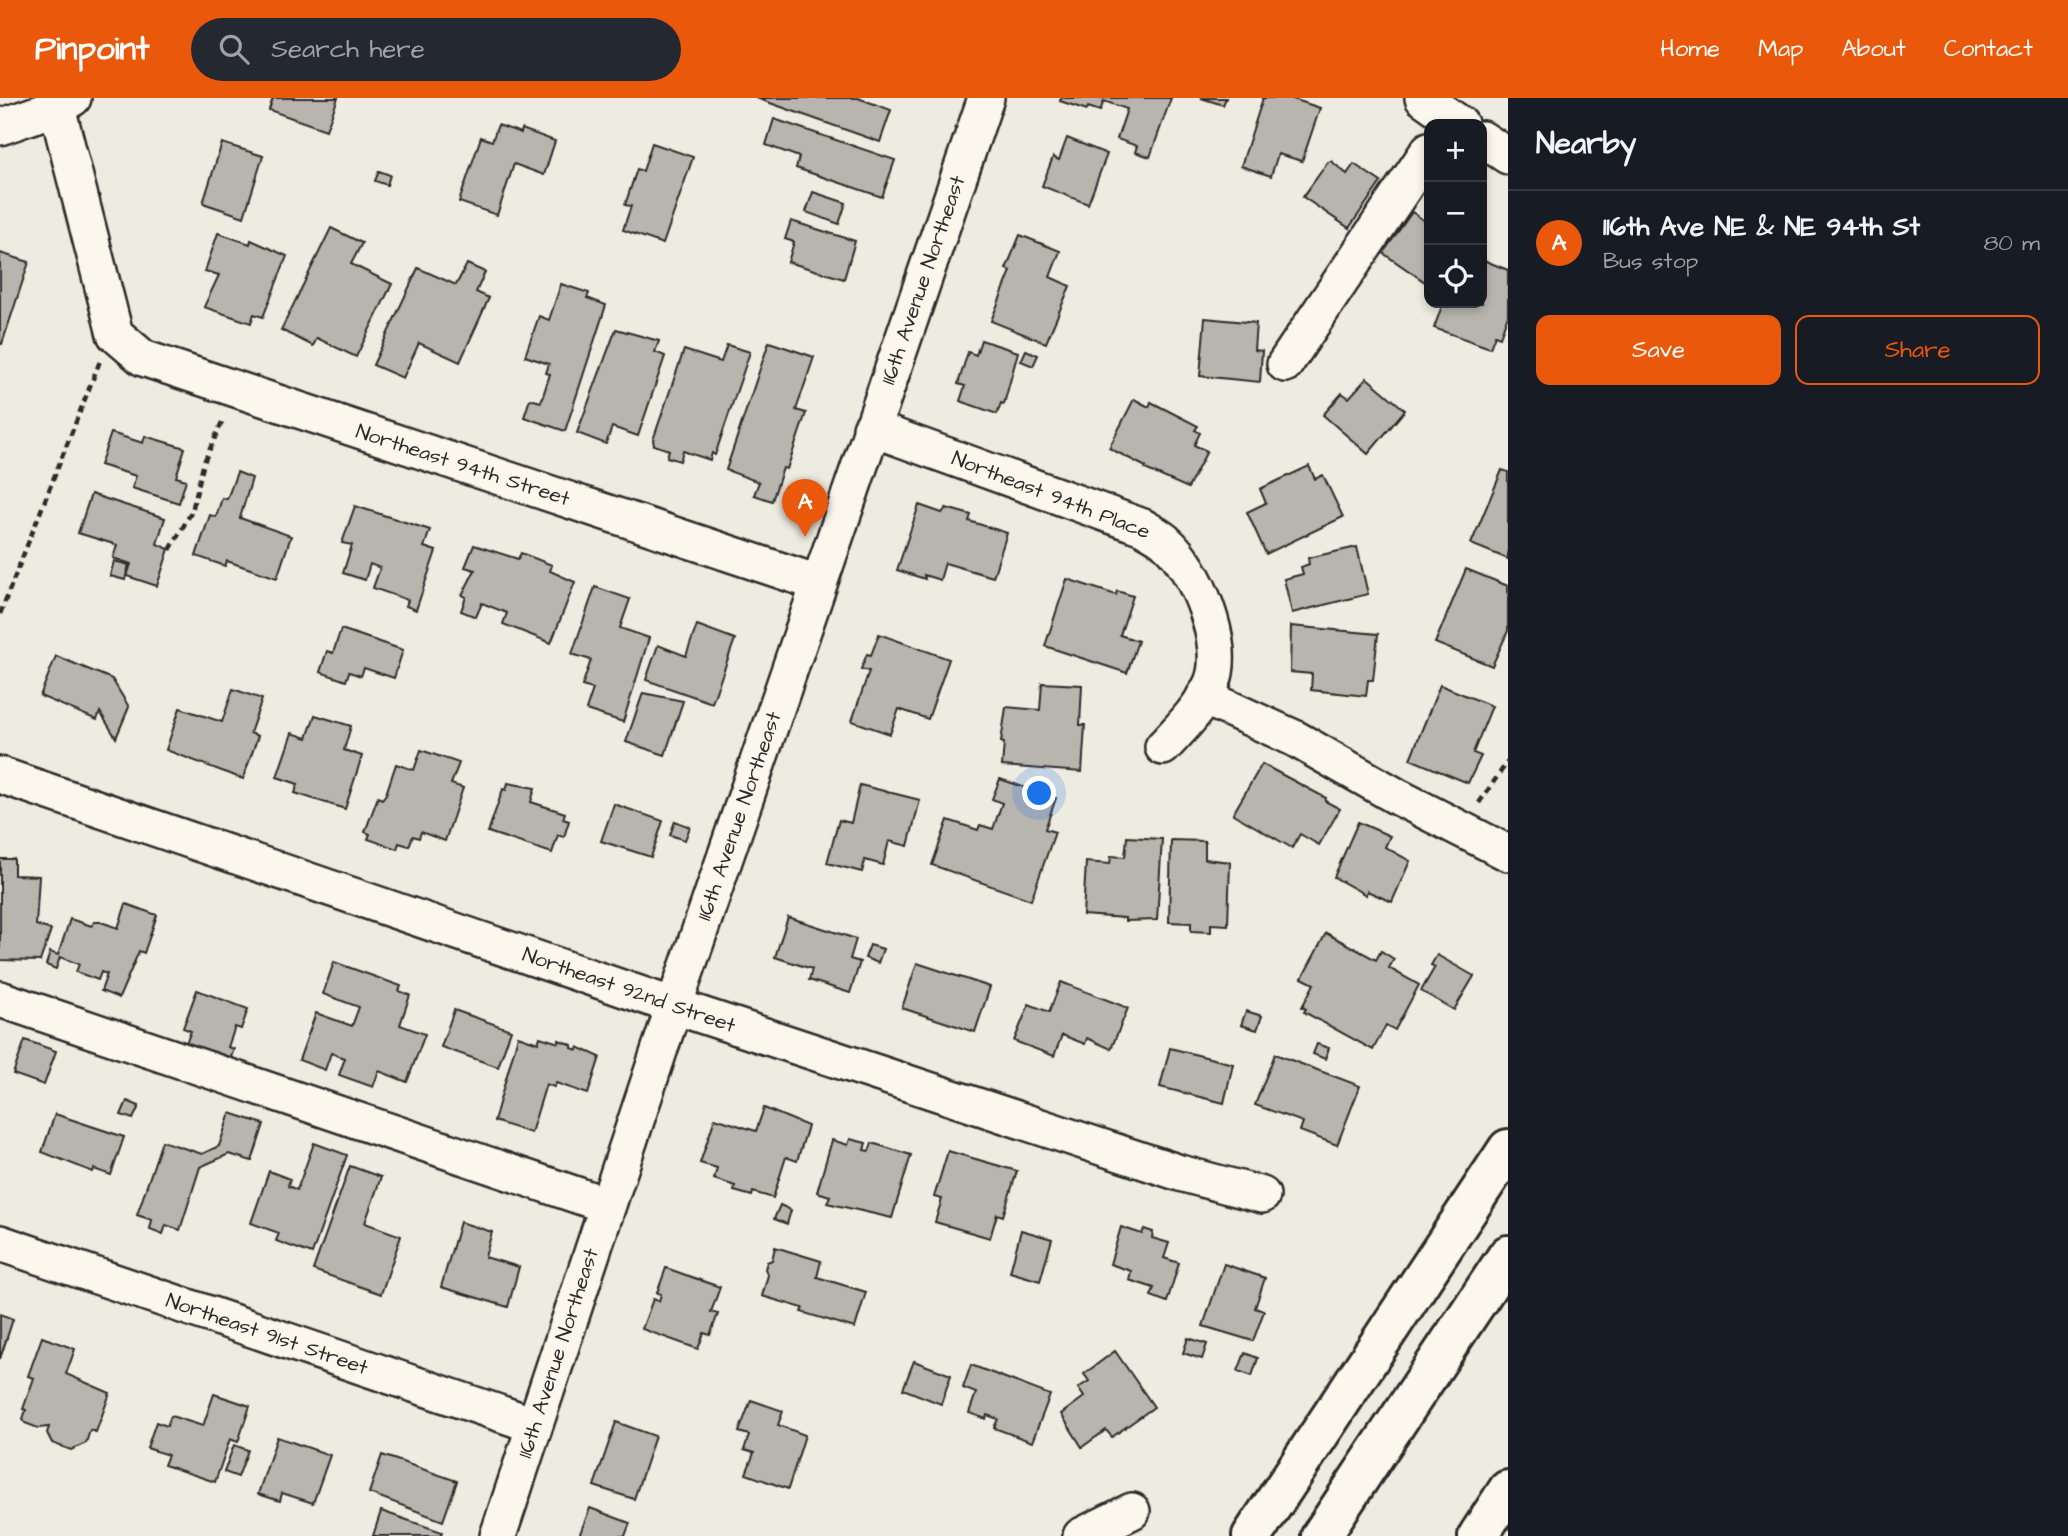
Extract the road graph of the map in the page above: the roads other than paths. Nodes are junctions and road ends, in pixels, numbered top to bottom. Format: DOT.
graph roads {
  1 [pos="986,98"];
  2 [pos="65,102"];
  3 [pos="0,127"];
  4 [pos="1487,142"];
  5 [pos="1508,156"];
  6 [pos="1424,157"];
  7 [pos="1285,364"];
  8 [pos="871,428"];
  9 [pos="818,583"];
  10 [pos="1204,697"];
  11 [pos="1163,747"];
  12 [pos="0,775"];
  13 [pos="1508,853"];
  14 [pos="0,999"];
  15 [pos="674,1006"];
  16 [pos="1508,1149"];
  17 [pos="1262,1195"];
  18 [pos="606,1205"];
  19 [pos="0,1243"];
  20 [pos="1508,1255"];
  21 [pos="534,1425"];
  22 [pos="1508,1490"];
  23 [pos="1132,1511"];
  24 [pos="498,1536"];
  25 [pos="1081,1536"];
  26 [pos="1252,1536"];
  27 [pos="1321,1536"];
  28 [pos="1478,1536"];
  1 -- 8 [label="street, 116th Avenue Northeast"];
  2 -- 3 [label="street"];
  2 -- 9 [label="street, Northeast 94th Street"];
  4 -- 5 [label="street"];
  6 -- 7 [label="street"];
  8 -- 9 [label="street, 116th Avenue Northeast"];
  8 -- 10 [label="street, Northeast 94th Place"];
  9 -- 15 [label="street, 116th Avenue Northeast"];
  10 -- 11 [label="street, Northeast 94th Place"];
  10 -- 13 [label="street"];
  12 -- 15 [label="street, Northeast 92nd Street"];
  14 -- 18 [label="street"];
  15 -- 17 [label="street, Northeast 92nd Street"];
  15 -- 18 [label="street, 116th Avenue Northeast"];
  16 -- 26 [label="highway"];
  18 -- 21 [label="street, 116th Avenue Northeast"];
  19 -- 21 [label="street, Northeast 91st Street"];
  20 -- 27 [label="highway"];
  21 -- 24 [label="street, 116th Avenue Northeast"];
  22 -- 28 [label="highway"];
  23 -- 25 [label="street"];
}
